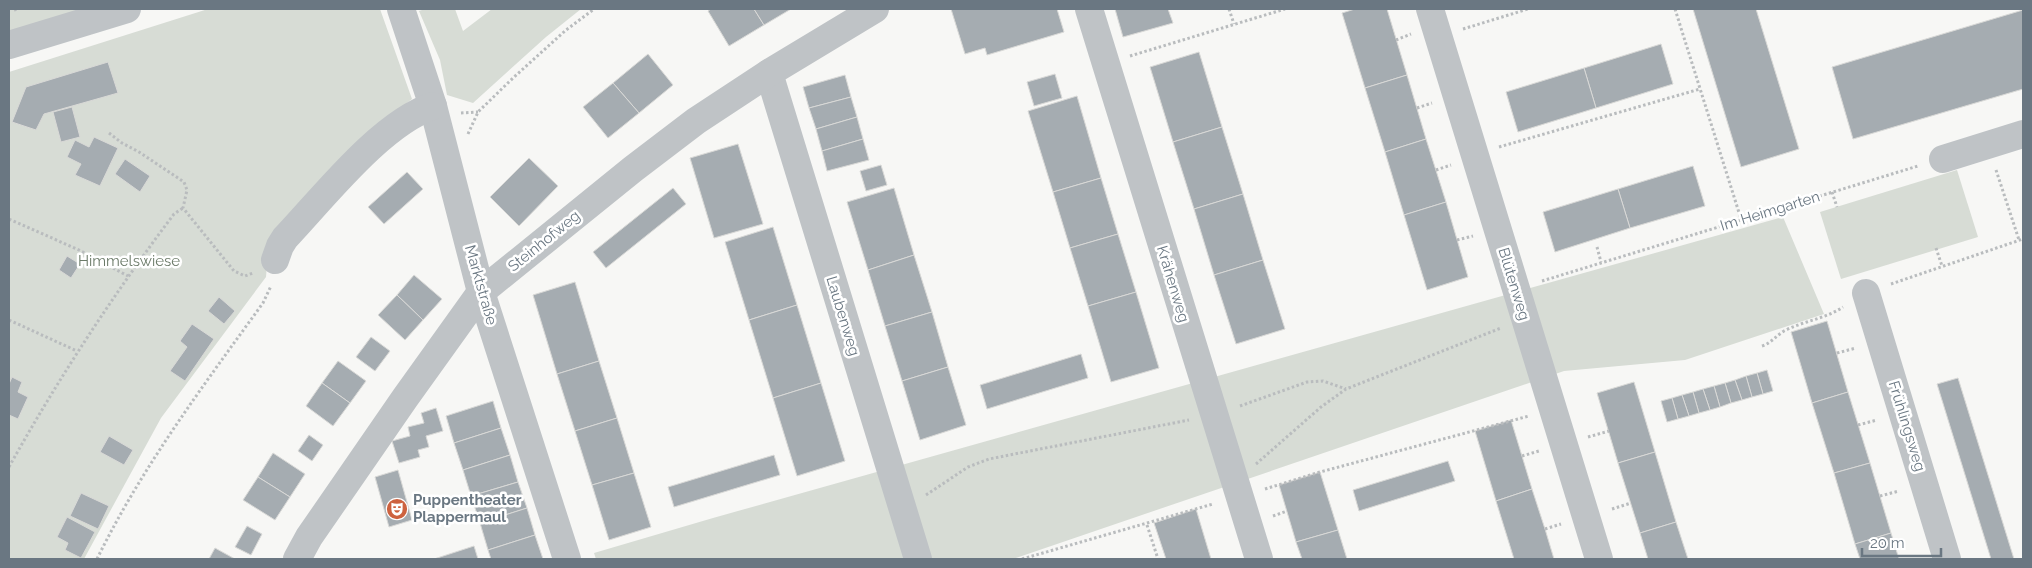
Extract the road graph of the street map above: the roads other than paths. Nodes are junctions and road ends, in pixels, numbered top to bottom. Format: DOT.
graph roads {
  1 [pos="127,9"];
  2 [pos="401,9"];
  3 [pos="875,9"];
  4 [pos="1089,9"];
  5 [pos="1430,9"];
  6 [pos="9,45"];
  7 [pos="769,72"];
  8 [pos="433,106"];
  9 [pos="2023,134"];
  10 [pos="1943,159"];
  11 [pos="275,260"];
  12 [pos="481,292"];
  13 [pos="1866,293"];
  14 [pos="297,559"];
  15 [pos="567,559"];
  16 [pos="918,559"];
  17 [pos="1259,559"];
  18 [pos="1599,559"];
  19 [pos="1947,559"];
  1 -- 6 [label="street"];
  2 -- 8 [label="street, Marktstraße"];
  3 -- 7 [label="street, Steinhofweg"];
  4 -- 17 [label="street, Krähenweg"];
  5 -- 18 [label="street, Blütenweg"];
  7 -- 12 [label="street, Steinhofweg"];
  7 -- 16 [label="street, Laubenweg"];
  8 -- 11 [label="street"];
  8 -- 12 [label="street, Marktstraße"];
  9 -- 10 [label="street"];
  12 -- 14 [label="street, Steinhofweg"];
  12 -- 15 [label="street, Marktstraße"];
  13 -- 19 [label="street, Frühlingsweg"];
}
